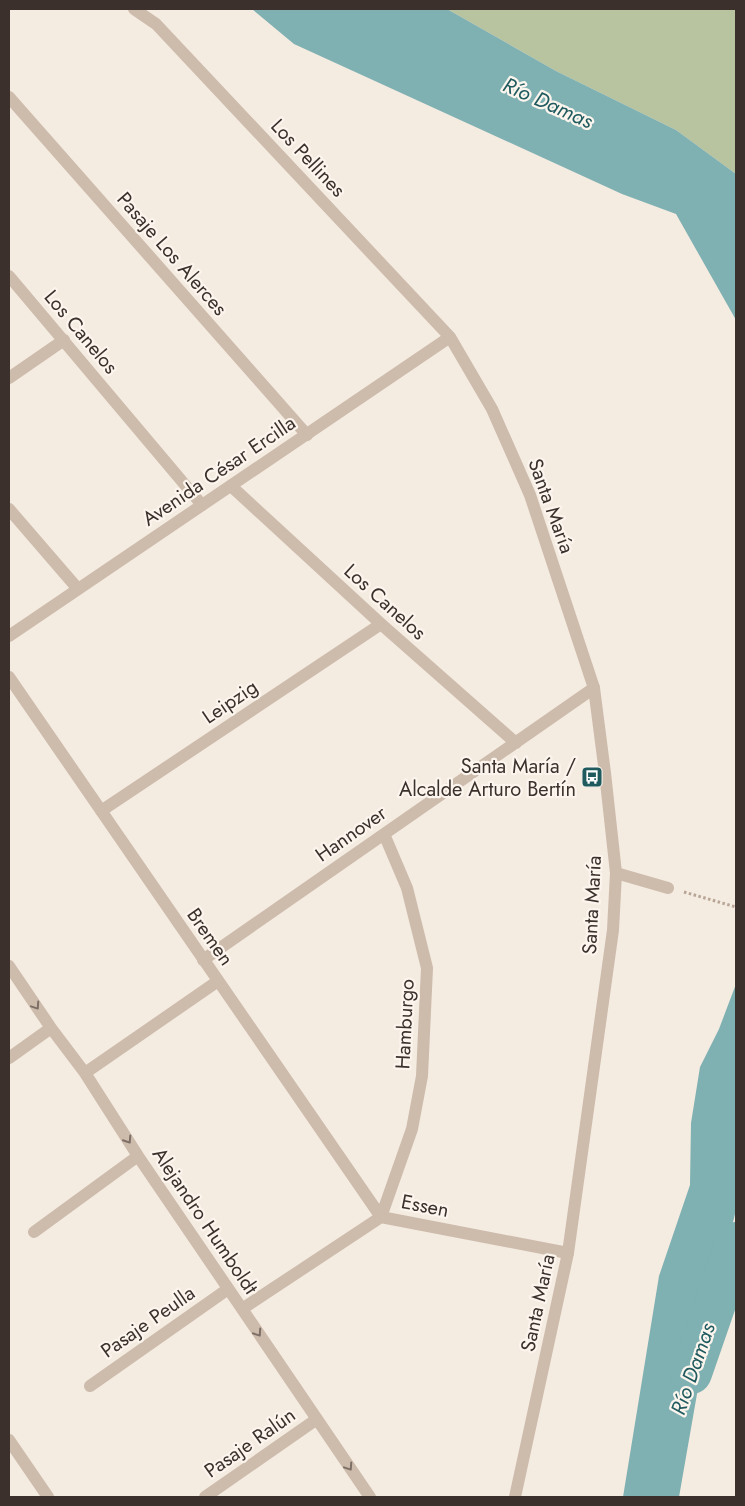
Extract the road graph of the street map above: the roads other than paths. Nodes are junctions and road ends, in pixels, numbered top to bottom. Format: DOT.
graph roads {
  1 [pos="134,9"];
  2 [pos="9,97"];
  3 [pos="9,276"];
  4 [pos="450,337"];
  5 [pos="64,340"];
  6 [pos="9,378"];
  7 [pos="307,435"];
  8 [pos="231,486"];
  9 [pos="202,505"];
  10 [pos="9,509"];
  11 [pos="78,589"];
  12 [pos="381,624"];
  13 [pos="9,636"];
  14 [pos="9,677"];
  15 [pos="594,688"];
  16 [pos="516,742"];
  17 [pos="100,811"];
  18 [pos="384,834"];
  19 [pos="616,873"];
  20 [pos="668,888"];
  21 [pos="204,960"];
  22 [pos="9,966"];
  23 [pos="218,981"];
  24 [pos="51,1028"];
  25 [pos="9,1058"];
  26 [pos="85,1073"];
  27 [pos="138,1156"];
  28 [pos="381,1217"];
  29 [pos="34,1232"];
  30 [pos="568,1253"];
  31 [pos="228,1289"];
  32 [pos="242,1309"];
  33 [pos="90,1386"];
  34 [pos="316,1419"];
  35 [pos="9,1440"];
  36 [pos="48,1497"];
  37 [pos="205,1497"];
  38 [pos="370,1497"];
  39 [pos="516,1497"];
  1 -- 4 [label="street, Los Pellines"];
  2 -- 7 [label="street, Pasaje Los Alerces"];
  3 -- 5 [label="street, Los Canelos"];
  4 -- 7 [label="street, Avenida César Ercilla"];
  4 -- 15 [label="street, Santa María"];
  5 -- 6 [label="street"];
  5 -- 9 [label="street, Los Canelos"];
  7 -- 8 [label="street, Avenida César Ercilla"];
  8 -- 9 [label="street, Avenida César Ercilla"];
  8 -- 12 [label="street, Los Canelos"];
  9 -- 11 [label="street, Avenida César Ercilla"];
  10 -- 11 [label="street"];
  11 -- 13 [label="street, Avenida César Ercilla"];
  12 -- 16 [label="street, Los Canelos"];
  12 -- 17 [label="street, Leipzig"];
  14 -- 17 [label="street, Bremen"];
  15 -- 16 [label="street, Hannover"];
  15 -- 19 [label="street, Santa María"];
  16 -- 18 [label="street, Hannover"];
  17 -- 21 [label="street, Bremen"];
  18 -- 21 [label="street, Hannover"];
  18 -- 28 [label="street, Hamburgo"];
  19 -- 20 [label="street"];
  19 -- 30 [label="street, Santa María"];
  21 -- 23 [label="street, Bremen"];
  22 -- 24 [label="street, Alejandro Humboldt, one-way"];
  23 -- 26 [label="street"];
  23 -- 28 [label="street, Bremen"];
  24 -- 25 [label="street"];
  24 -- 26 [label="street, Alejandro Humboldt"];
  26 -- 27 [label="street, Alejandro Humboldt, one-way"];
  27 -- 29 [label="street"];
  27 -- 31 [label="street, Alejandro Humboldt"];
  28 -- 30 [label="street, Essen"];
  28 -- 32 [label="street, Essen"];
  30 -- 39 [label="street, Santa María"];
  31 -- 32 [label="street, Alejandro Humboldt"];
  31 -- 33 [label="street, Pasaje Peulla"];
  32 -- 34 [label="street, Alejandro Humboldt, one-way"];
  34 -- 37 [label="street, Pasaje Ralún"];
  34 -- 38 [label="street, Alejandro Humboldt, one-way"];
  35 -- 36 [label="street"];
}
